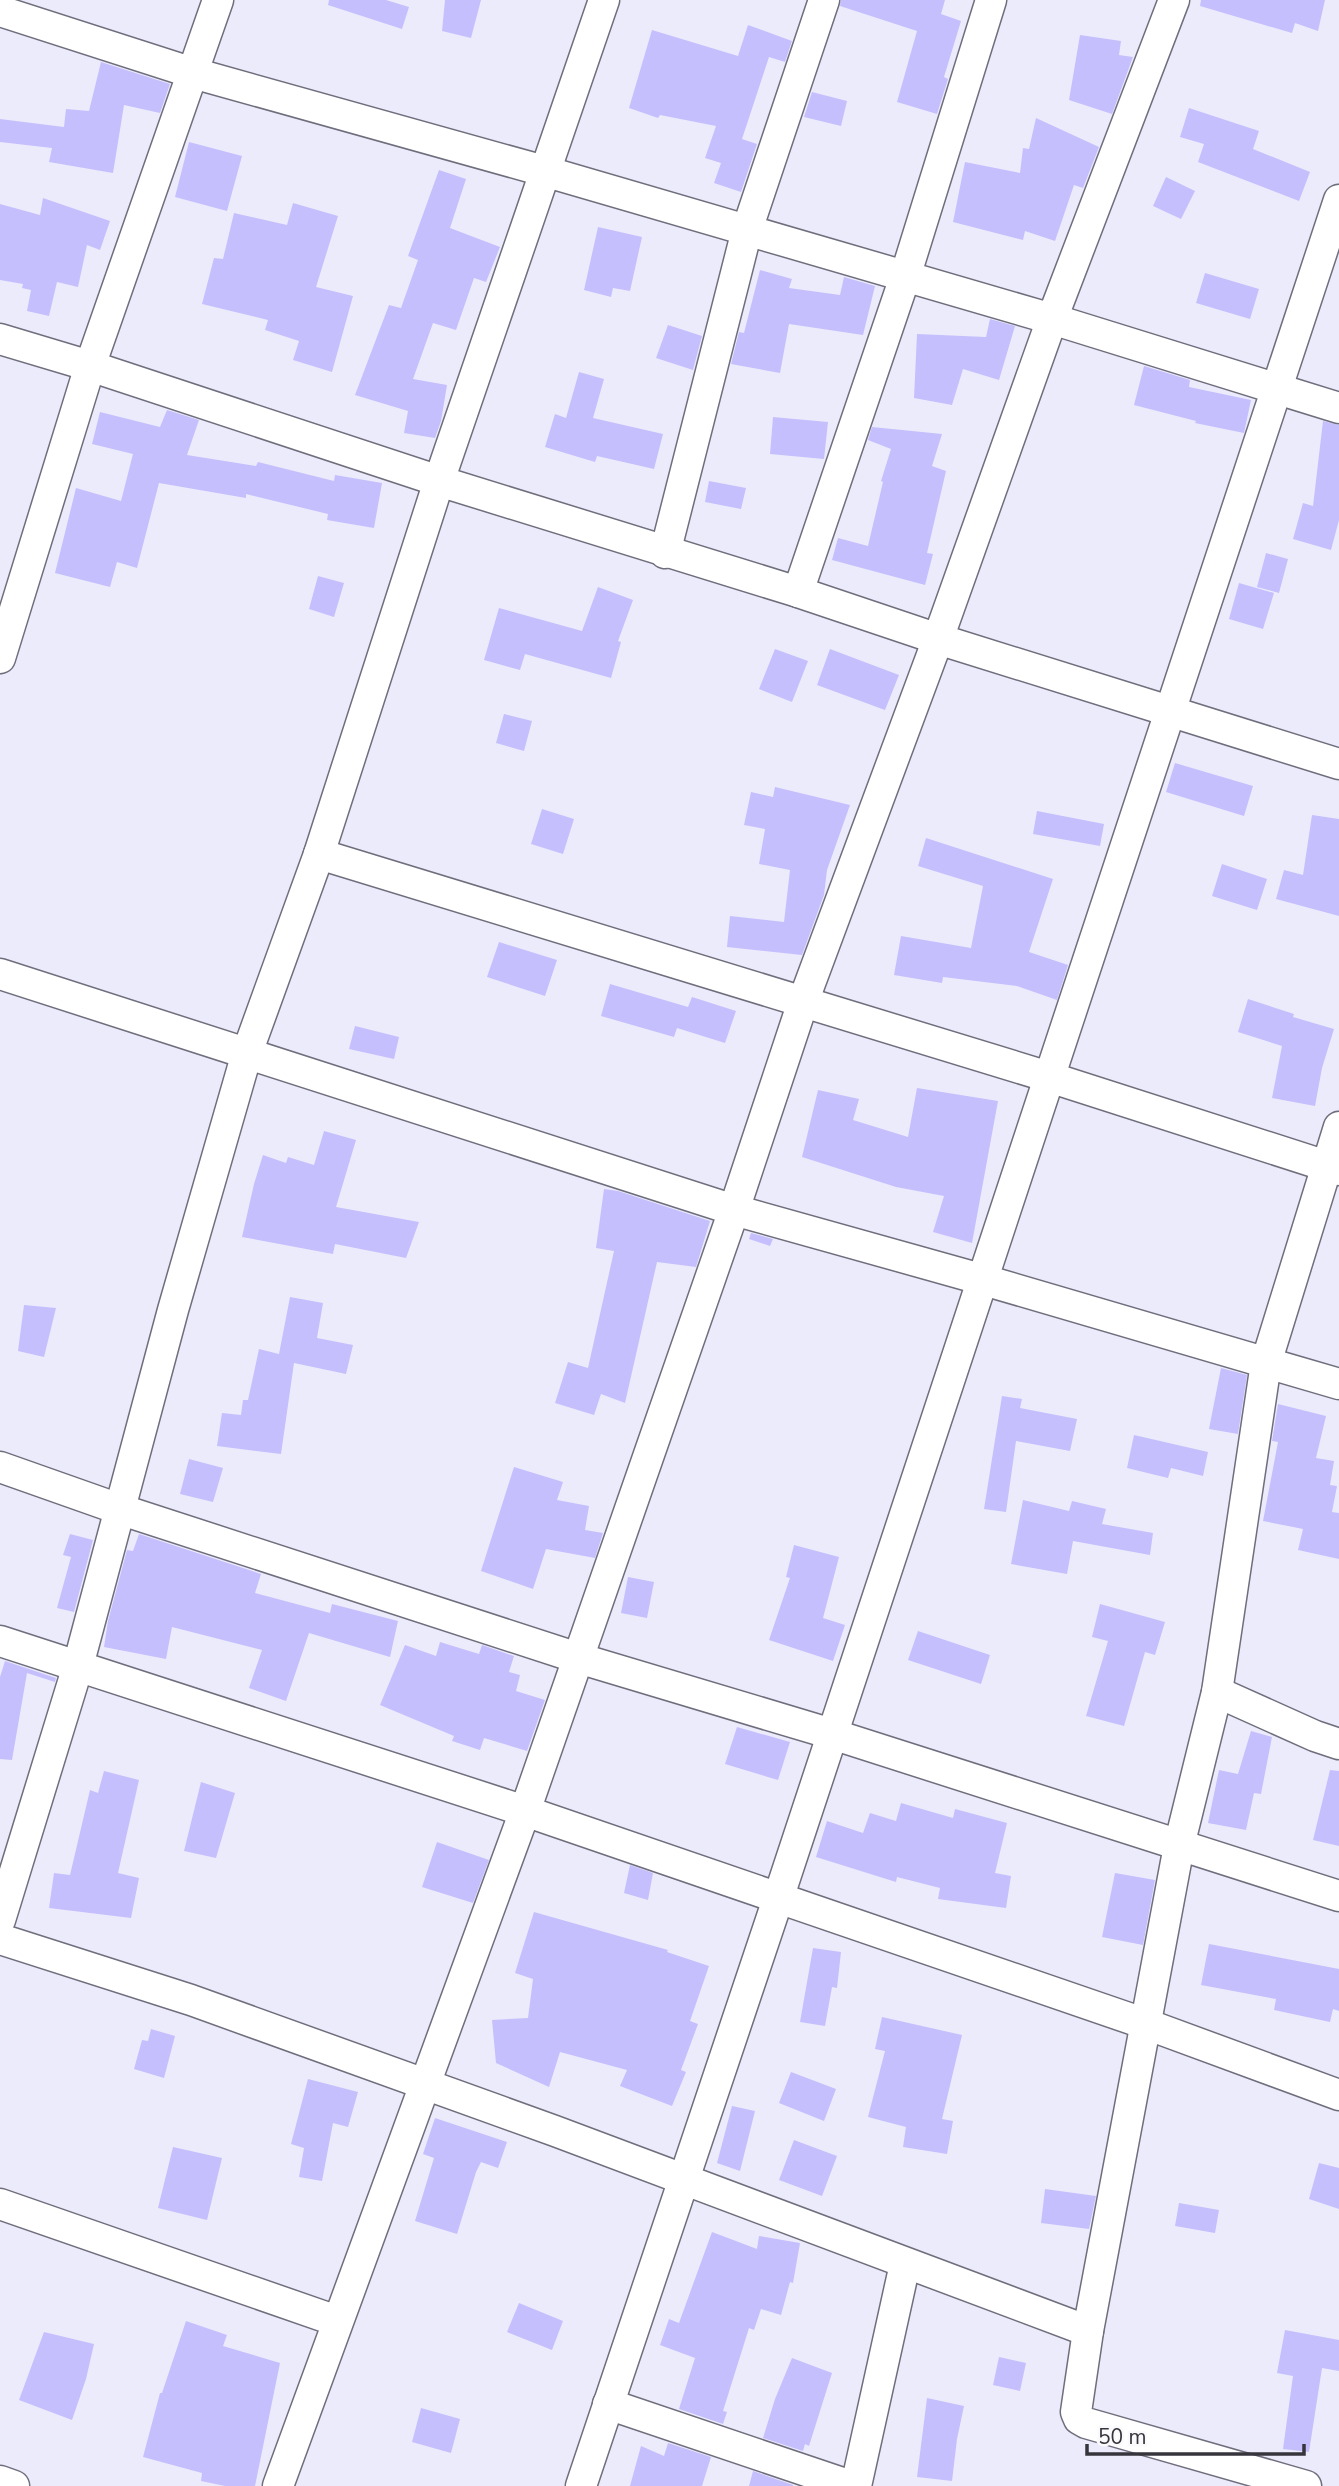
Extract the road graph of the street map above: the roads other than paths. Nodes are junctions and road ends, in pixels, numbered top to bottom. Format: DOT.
graph roads {
  1 [pos="218,0"];
  2 [pos="604,0"];
  3 [pos="824,0"];
  4 [pos="991,0"];
  5 [pos="1174,0"];
  6 [pos="0,11"];
  7 [pos="193,73"];
  8 [pos="544,171"];
  9 [pos="1339,200"];
  10 [pos="747,230"];
  11 [pos="905,277"];
  12 [pos="1052,319"];
  13 [pos="0,339"];
  14 [pos="90,366"];
  15 [pos="1277,388"];
  16 [pos="1339,408"];
  17 [pos="439,481"];
  18 [pos="664,552"];
  19 [pos="798,592"];
  20 [pos="938,639"];
  21 [pos="0,658"];
  22 [pos="1170,711"];
  23 [pos="1339,764"];
  24 [pos="319,854"];
  25 [pos="0,974"];
  26 [pos="803,1002"];
  27 [pos="247,1054"];
  28 [pos="1049,1077"];
  29 [pos="1339,1127"];
  30 [pos="1332,1168"];
  31 [pos="734,1210"];
  32 [pos="984,1280"];
  33 [pos="1266,1363"];
  34 [pos="1339,1384"];
  35 [pos="0,1467"];
  36 [pos="119,1509"];
  37 [pos="0,1642"];
  38 [pos="579,1658"];
  39 [pos="78,1665"];
  40 [pos="1217,1692"];
  41 [pos="832,1734"];
  42 [pos="1339,1744"];
  43 [pos="525,1811"];
  44 [pos="1180,1846"];
  45 [pos="1339,1896"];
  46 [pos="778,1899"];
  47 [pos="0,1920"];
  48 [pos="0,1939"];
  49 [pos="1146,2024"];
  50 [pos="425,2086"];
  51 [pos="1339,2095"];
  52 [pos="685,2179"];
  53 [pos="0,2204"];
  54 [pos="905,2264"];
  55 [pos="337,2321"];
  56 [pos="1088,2331"];
  57 [pos="608,2404"];
  58 [pos="0,2481"];
  59 [pos="1296,2484"];
  60 [pos="14,2486"];
  61 [pos="278,2486"];
  62 [pos="581,2486"];
  63 [pos="850,2486"];
  64 [pos="856,2486"];
  1 -- 7 [label="street"];
  2 -- 8 [label="street"];
  3 -- 10 [label="street"];
  4 -- 11 [label="street"];
  5 -- 12 [label="street"];
  6 -- 7 [label="street"];
  7 -- 8 [label="street"];
  7 -- 14 [label="street"];
  8 -- 10 [label="street"];
  8 -- 17 [label="street"];
  9 -- 15 [label="street"];
  10 -- 11 [label="street"];
  10 -- 18 [label="street"];
  11 -- 12 [label="street"];
  11 -- 19 [label="street"];
  12 -- 15 [label="street"];
  12 -- 20 [label="street"];
  13 -- 14 [label="street"];
  14 -- 17 [label="street"];
  14 -- 21 [label="street"];
  15 -- 16 [label="street"];
  15 -- 22 [label="street"];
  17 -- 18 [label="street"];
  17 -- 24 [label="street"];
  18 -- 19 [label="street"];
  19 -- 20 [label="street"];
  20 -- 22 [label="street"];
  20 -- 26 [label="street"];
  22 -- 23 [label="street"];
  22 -- 28 [label="street"];
  24 -- 26 [label="street"];
  24 -- 27 [label="street"];
  25 -- 27 [label="street"];
  26 -- 28 [label="street"];
  26 -- 31 [label="street"];
  27 -- 31 [label="street"];
  27 -- 36 [label="street"];
  28 -- 30 [label="street"];
  28 -- 32 [label="street"];
  29 -- 30 [label="street"];
  30 -- 33 [label="street"];
  31 -- 32 [label="street"];
  31 -- 38 [label="street"];
  32 -- 33 [label="street"];
  32 -- 41 [label="street"];
  33 -- 34 [label="street"];
  33 -- 40 [label="street"];
  35 -- 36 [label="street"];
  36 -- 38 [label="street"];
  36 -- 39 [label="street"];
  37 -- 39 [label="street"];
  38 -- 41 [label="street"];
  38 -- 43 [label="street"];
  39 -- 43 [label="street"];
  39 -- 47 [label="street"];
  40 -- 42 [label="street"];
  40 -- 44 [label="street"];
  41 -- 44 [label="street"];
  41 -- 46 [label="street"];
  43 -- 46 [label="street"];
  43 -- 50 [label="street"];
  44 -- 45 [label="street"];
  44 -- 49 [label="street"];
  46 -- 49 [label="street"];
  46 -- 52 [label="street"];
  48 -- 50 [label="street"];
  49 -- 51 [label="street"];
  49 -- 56 [label="street"];
  50 -- 52 [label="street"];
  50 -- 55 [label="street"];
  52 -- 54 [label="street"];
  52 -- 57 [label="street"];
  53 -- 55 [label="street"];
  54 -- 56 [label="street"];
  54 -- 64 [label="street"];
  55 -- 61 [label="street"];
  56 -- 59 [label="street"];
  57 -- 62 [label="street"];
  57 -- 63 [label="street"];
  58 -- 60 [label="street"];
}
